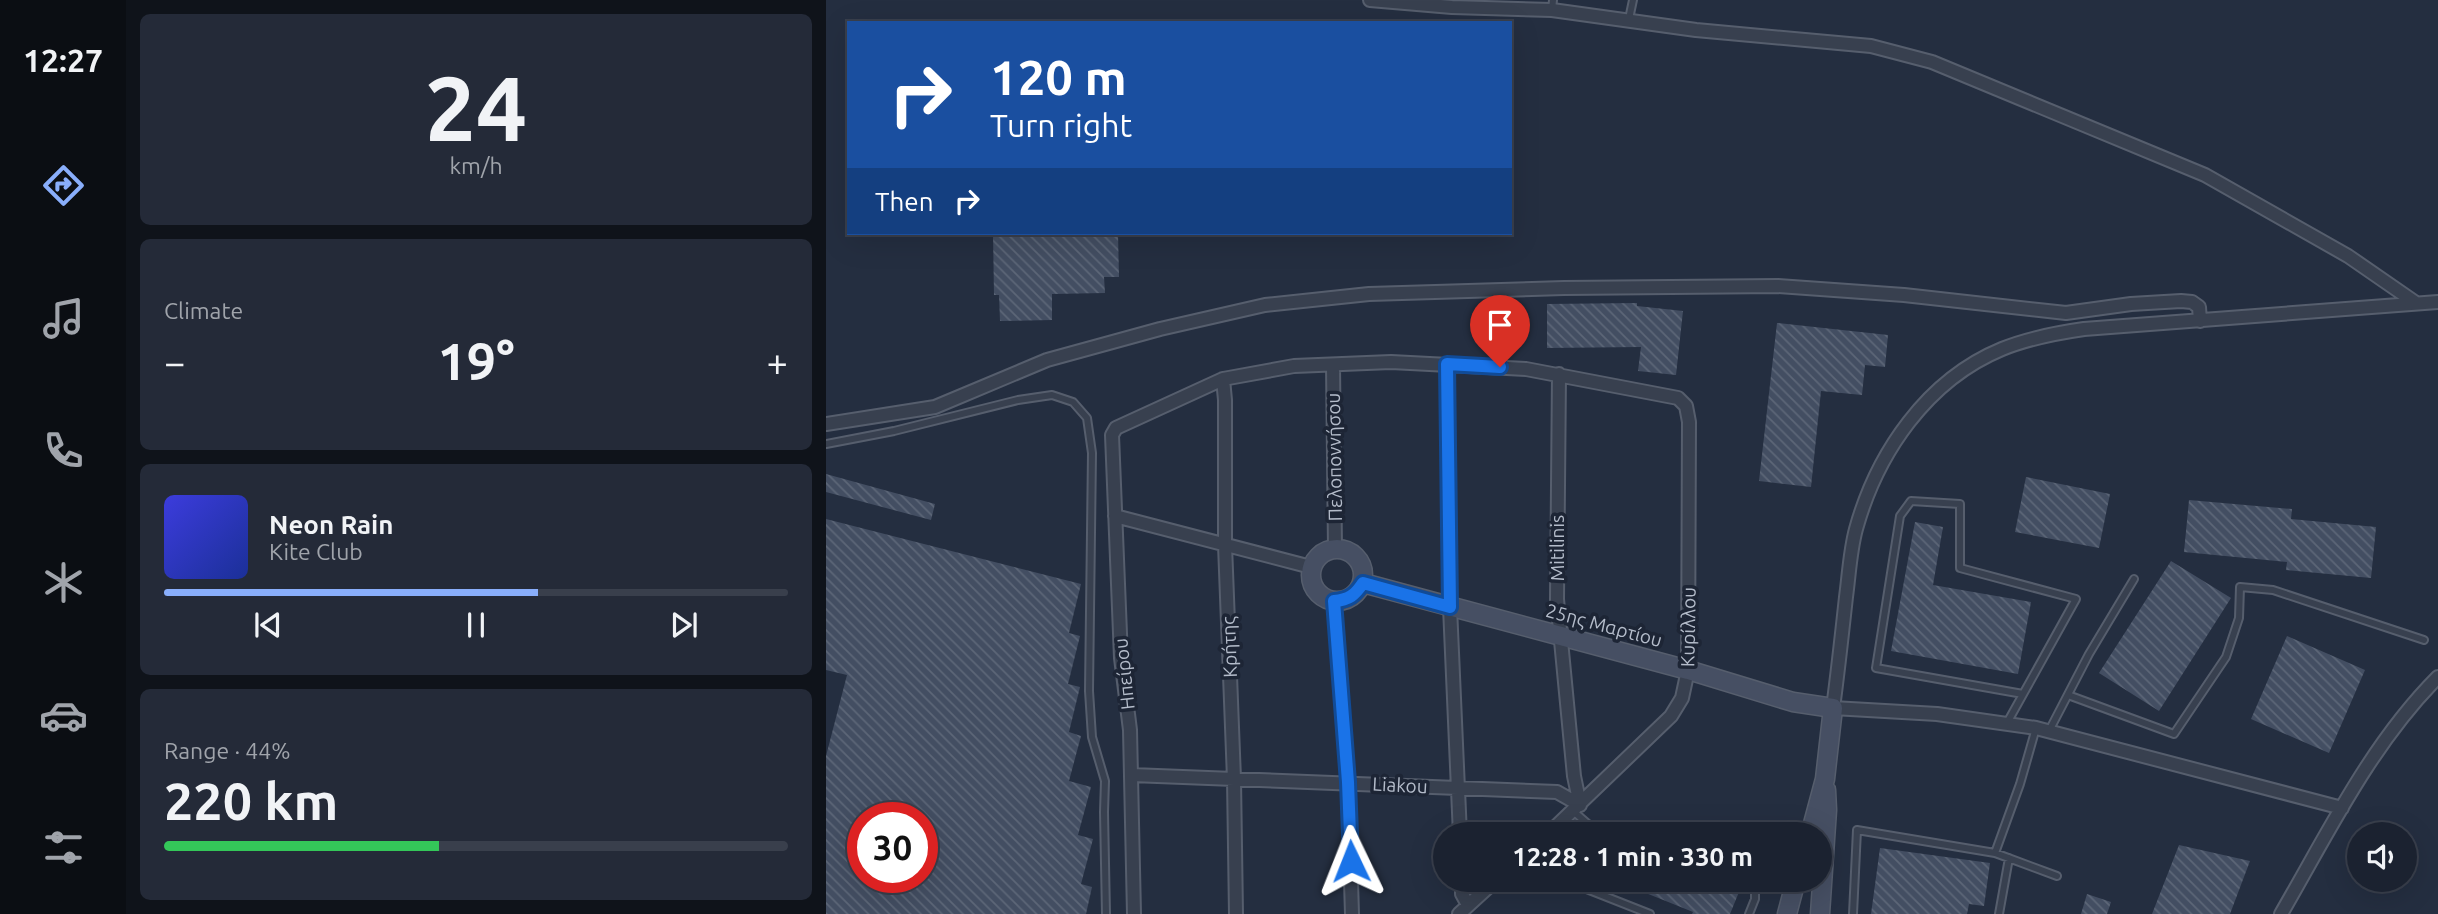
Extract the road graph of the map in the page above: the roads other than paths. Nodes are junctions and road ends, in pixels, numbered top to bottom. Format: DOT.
graph roads {
  1 [pos="1370,0"];
  2 [pos="1633,0"];
  3 [pos="1552,5"];
  4 [pos="1629,19"];
  5 [pos="2438,302"];
  6 [pos="2416,303"];
  7 [pos="2200,321"];
  8 [pos="1447,364"];
  9 [pos="1333,365"];
  10 [pos="1559,374"];
  11 [pos="1223,379"];
  12 [pos="1686,405"];
  13 [pos="826,424"];
  14 [pos="1112,435"];
  15 [pos="826,444"];
  16 [pos="1115,516"];
  17 [pos="1225,545"];
  18 [pos="1335,549"];
  19 [pos="1311,567"];
  20 [pos="2134,579"];
  21 [pos="1363,583"];
  22 [pos="1334,601"];
  23 [pos="1450,607"];
  24 [pos="1561,635"];
  25 [pos="2424,640"];
  26 [pos="1688,670"];
  27 [pos="2438,677"];
  28 [pos="2023,694"];
  29 [pos="2068,695"];
  30 [pos="1833,708"];
  31 [pos="2007,723"];
  32 [pos="2042,729"];
  33 [pos="1132,775"];
  34 [pos="1234,779"];
  35 [pos="1825,779"];
  36 [pos="1348,782"];
  37 [pos="1458,788"];
  38 [pos="1577,808"];
  39 [pos="2342,808"];
  40 [pos="1459,822"];
  41 [pos="1561,822"];
  42 [pos="1587,822"];
  43 [pos="1813,822"];
  44 [pos="1995,853"];
  45 [pos="2009,858"];
  46 [pos="2057,876"];
  47 [pos="1462,892"];
  48 [pos="1483,892"];
  49 [pos="1594,892"];
  50 [pos="1755,892"];
  51 [pos="1793,892"];
  52 [pos="1803,892"];
  53 [pos="1464,910"];
  54 [pos="1106,914"];
  55 [pos="1135,914"];
  56 [pos="1236,914"];
  57 [pos="1352,914"];
  58 [pos="1650,914"];
  59 [pos="1749,914"];
  60 [pos="1787,914"];
  61 [pos="1800,914"];
  62 [pos="1820,914"];
  63 [pos="1853,914"];
  64 [pos="1999,914"];
  65 [pos="2281,914"];
  1 -- 3 [label="street"];
  2 -- 4 [label="lane"];
  3 -- 4 [label="street"];
  4 -- 6 [label="street"];
  5 -- 6 [label="street"];
  6 -- 7 [label="street"];
  7 -- 13 [label="street"];
  7 -- 30 [label="street"];
  8 -- 9 [label="street, Πελοποννήσου"];
  8 -- 10 [label="street, Πελοποννήσου"];
  8 -- 23 [label="street"];
  9 -- 11 [label="street, Πελοποννήσου"];
  9 -- 18 [label="street, Πελοποννήσου"];
  10 -- 12 [label="street, Πελοποννήσου"];
  10 -- 24 [label="street, Mitilinis"];
  11 -- 14 [label="street, Πελοποννήσου"];
  11 -- 17 [label="street, Κρήτης"];
  12 -- 26 [label="street, Κυρίλλου"];
  14 -- 16 [label="street, Ηπείρου"];
  15 -- 54 [label="lane"];
  16 -- 17 [label="street"];
  16 -- 33 [label="street, Ηπείρου"];
  17 -- 19 [label="street"];
  17 -- 34 [label="street, Κρήτης"];
  18 -- 19 [label="street"];
  18 -- 21 [label="street"];
  19 -- 22 [label="street"];
  20 -- 29 [label="lane"];
  21 -- 22 [label="street"];
  21 -- 23 [label="street, 25ης Μαρτίου"];
  22 -- 36 [label="street"];
  23 -- 24 [label="street, 25ης Μαρτίου"];
  23 -- 37 [label="street"];
  24 -- 26 [label="street, 25ης Μαρτίου"];
  24 -- 38 [label="street, Mitilinis"];
  25 -- 29 [label="lane"];
  26 -- 30 [label="street, 25ης Μαρτίου"];
  26 -- 38 [label="street, Κυρίλλου"];
  27 -- 39 [label="street"];
  28 -- 28 [label="lane"];
  28 -- 31 [label="lane"];
  29 -- 32 [label="lane"];
  30 -- 31 [label="street"];
  30 -- 35 [label="street"];
  31 -- 32 [label="street"];
  32 -- 39 [label="street"];
  32 -- 44 [label="lane"];
  33 -- 34 [label="street, Liakou"];
  33 -- 55 [label="street, Ηπείρου"];
  34 -- 36 [label="street, Liakou"];
  34 -- 56 [label="street, Κρήτης"];
  35 -- 43 [label="street"];
  35 -- 62 [label="street"];
  36 -- 37 [label="street, Liakou"];
  36 -- 57 [label="street"];
  37 -- 38 [label="street, Liakou"];
  37 -- 40 [label="street"];
  38 -- 41 [label="street, Κυρίλλου"];
  38 -- 42 [label="lane"];
  39 -- 65 [label="street"];
  44 -- 45 [label="lane"];
  44 -- 63 [label="lane"];
  45 -- 46 [label="lane"];
  45 -- 64 [label="lane"];
  47 -- 53 [label="street"];
  48 -- 53 [label="street"];
  49 -- 58 [label="lane"];
  50 -- 59 [label="lane"];
  51 -- 60 [label="street"];
  52 -- 61 [label="street"];
}
